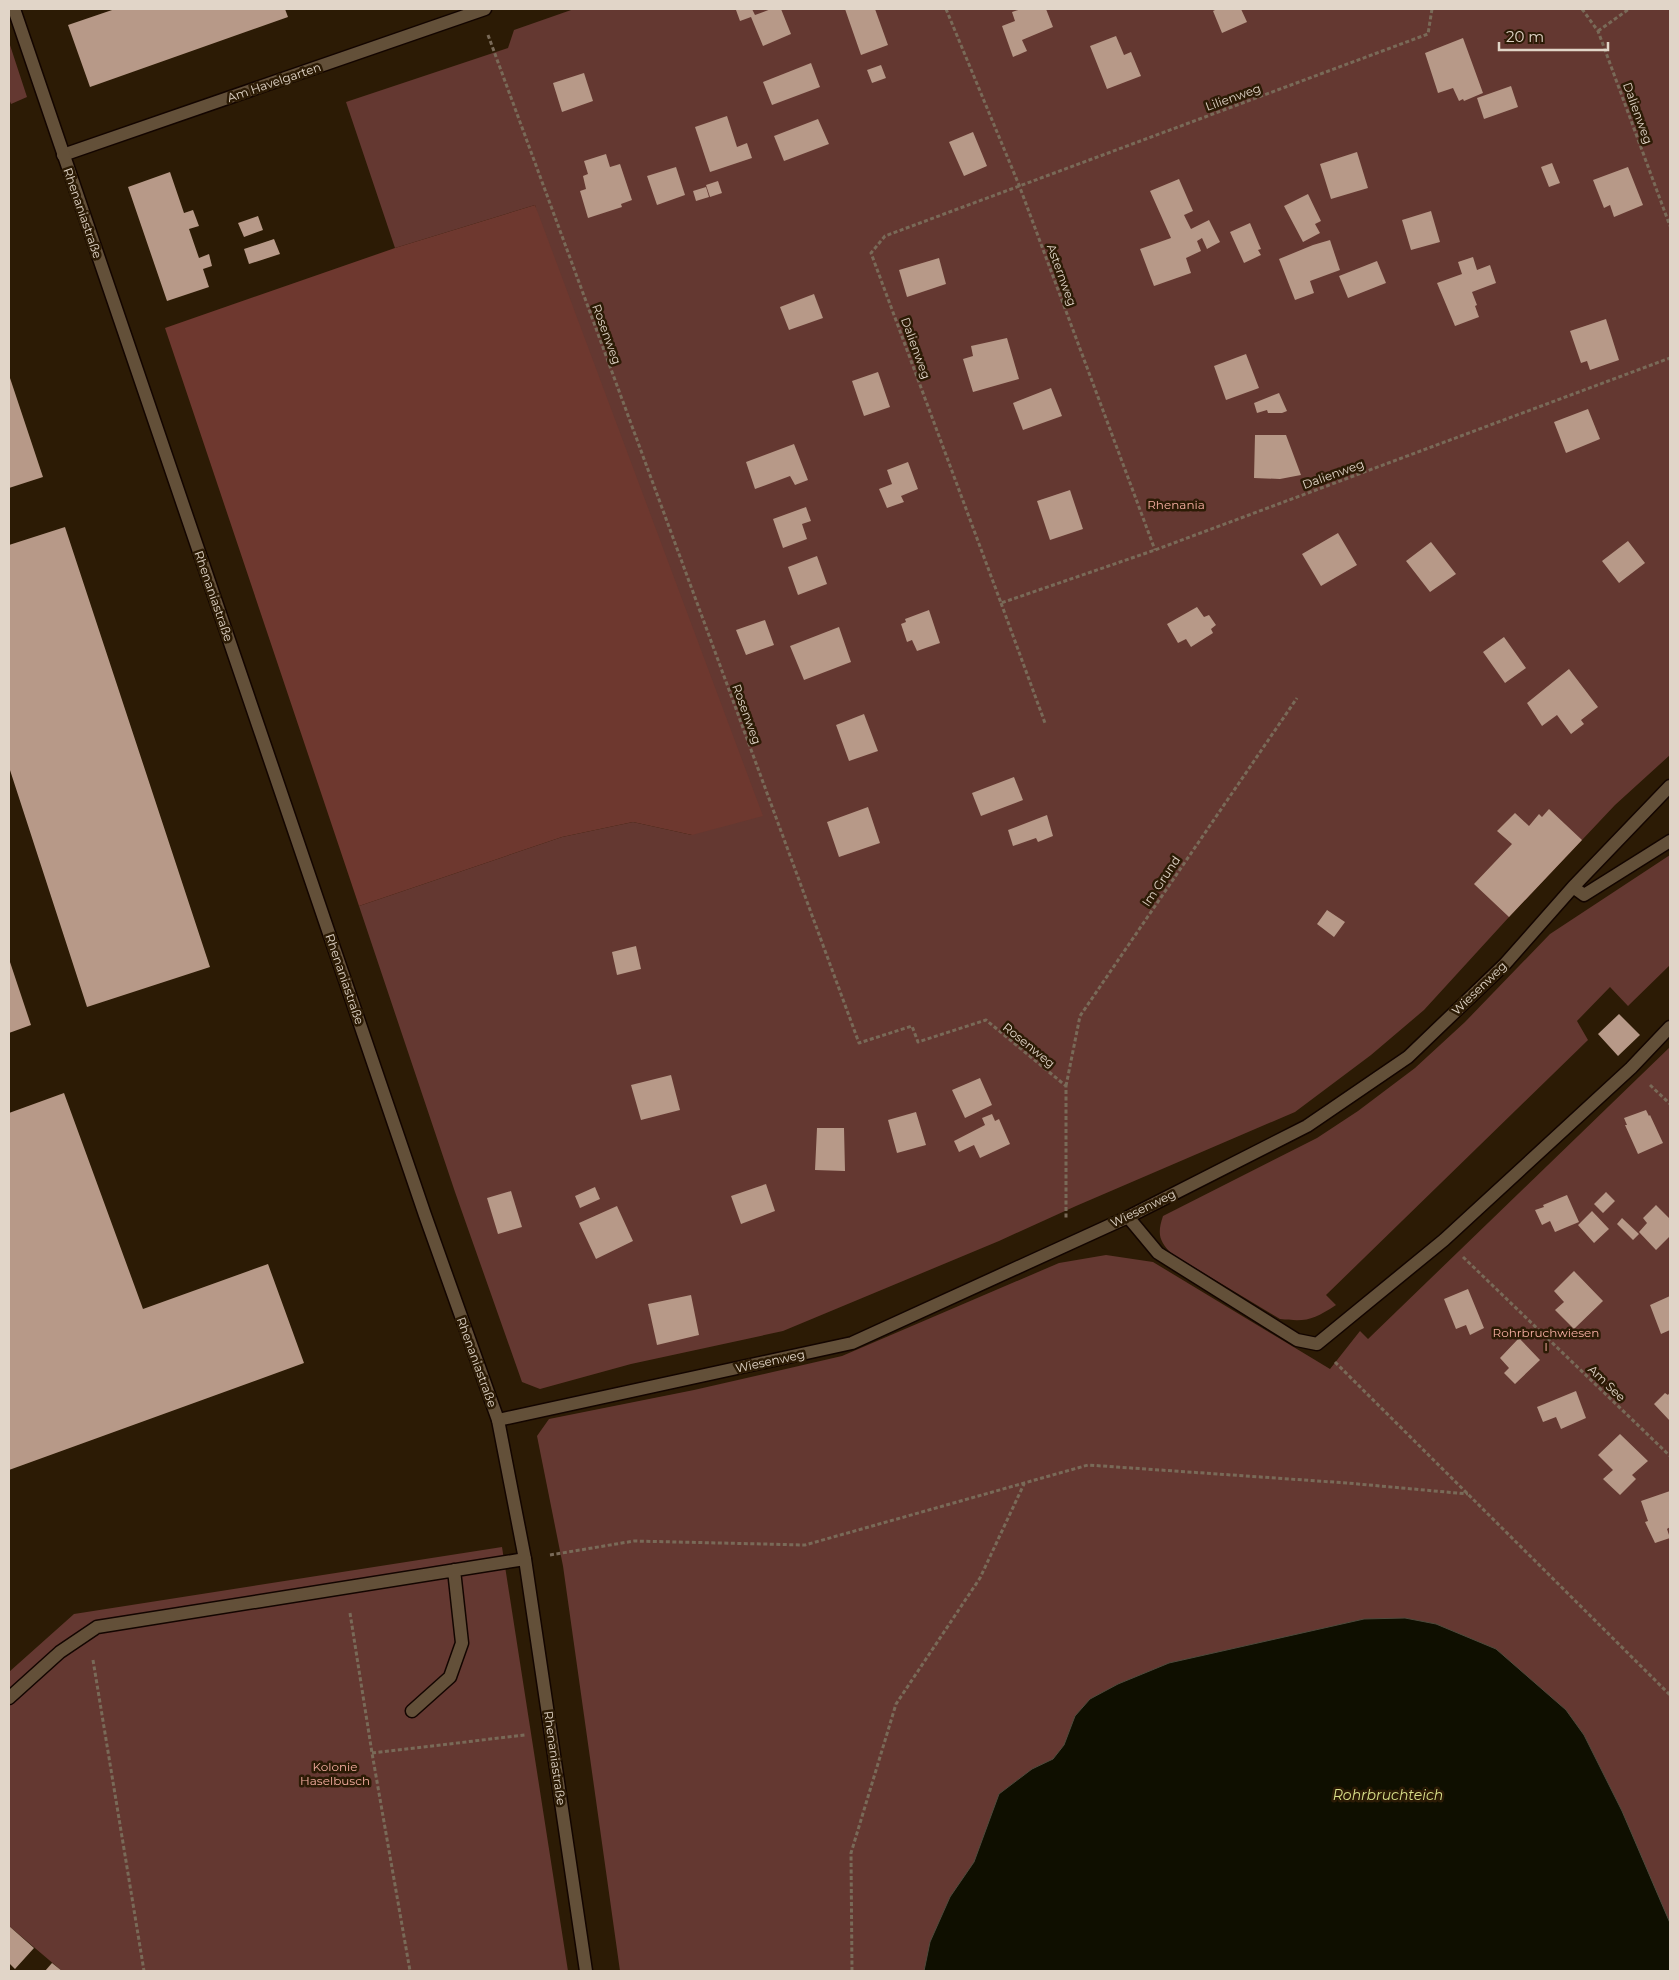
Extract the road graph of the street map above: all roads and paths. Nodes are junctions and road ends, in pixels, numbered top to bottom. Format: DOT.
graph roads {
  1 [pos="14,9"];
  2 [pos="946,9"];
  3 [pos="1432,9"];
  4 [pos="1582,9"];
  5 [pos="1629,9"];
  6 [pos="482,10"];
  7 [pos="1598,32"];
  8 [pos="63,155"];
  9 [pos="1019,185"];
  10 [pos="1670,226"];
  11 [pos="1670,358"];
  12 [pos="1155,550"];
  13 [pos="1001,603"];
  14 [pos="1297,698"];
  15 [pos="1045,724"];
  16 [pos="1670,786"];
  17 [pos="1670,841"];
  18 [pos="1574,887"];
  19 [pos="1670,1027"];
  20 [pos="1066,1086"];
  21 [pos="1128,1217"];
  22 [pos="1444,1240"];
  23 [pos="1066,1244"];
  24 [pos="1317,1344"];
  25 [pos="498,1420"];
  26 [pos="1670,1456"];
  27 [pos="1024,1484"];
  28 [pos="1468,1494"];
  29 [pos="525,1559"];
  30 [pos="454,1570"];
  31 [pos="349,1607"];
  32 [pos="92,1655"];
  33 [pos="1670,1695"];
  34 [pos="9,1698"];
  35 [pos="412,1711"];
  36 [pos="551,1732"];
  37 [pos="372,1753"];
  38 [pos="144,1971"];
  39 [pos="410,1971"];
  40 [pos="586,1971"];
  41 [pos="852,1971"];
  1 -- 8 [label="street, Rhenaniastraße"];
  2 -- 9 [label="path, Asternweg"];
  3 -- 9 [label="path, Lilienweg"];
  4 -- 7 [label="path, Dalienweg"];
  5 -- 7 [label="path"];
  6 -- 8 [label="street, Am Havelgarten"];
  6 -- 20 [label="path, Rosenweg"];
  7 -- 10 [label="path, Dalienweg"];
  8 -- 25 [label="street, Rhenaniastraße"];
  9 -- 12 [label="path, Asternweg"];
  9 -- 13 [label="path, Dalienweg"];
  11 -- 12 [label="path, Dalienweg"];
  12 -- 13 [label="path, Dalienweg"];
  13 -- 15 [label="path, Dalienweg"];
  14 -- 20 [label="path, Im Grund"];
  16 -- 18 [label="street, Wiesenweg"];
  17 -- 18 [label="street"];
  18 -- 21 [label="street, Wiesenweg"];
  19 -- 22 [label="street"];
  20 -- 23 [label="path"];
  21 -- 23 [label="street, Wiesenweg"];
  21 -- 24 [label="street"];
  22 -- 24 [label="street"];
  22 -- 26 [label="path, Am See"];
  23 -- 25 [label="street, Wiesenweg"];
  24 -- 28 [label="path"];
  25 -- 29 [label="street, Rhenaniastraße"];
  27 -- 28 [label="path"];
  27 -- 29 [label="path"];
  27 -- 41 [label="path"];
  28 -- 33 [label="path"];
  29 -- 30 [label="street"];
  29 -- 36 [label="street, Rhenaniastraße"];
  30 -- 34 [label="street"];
  30 -- 35 [label="street"];
  31 -- 37 [label="path"];
  32 -- 38 [label="path"];
  36 -- 37 [label="path"];
  36 -- 40 [label="street, Rhenaniastraße"];
  37 -- 39 [label="path"];
}
